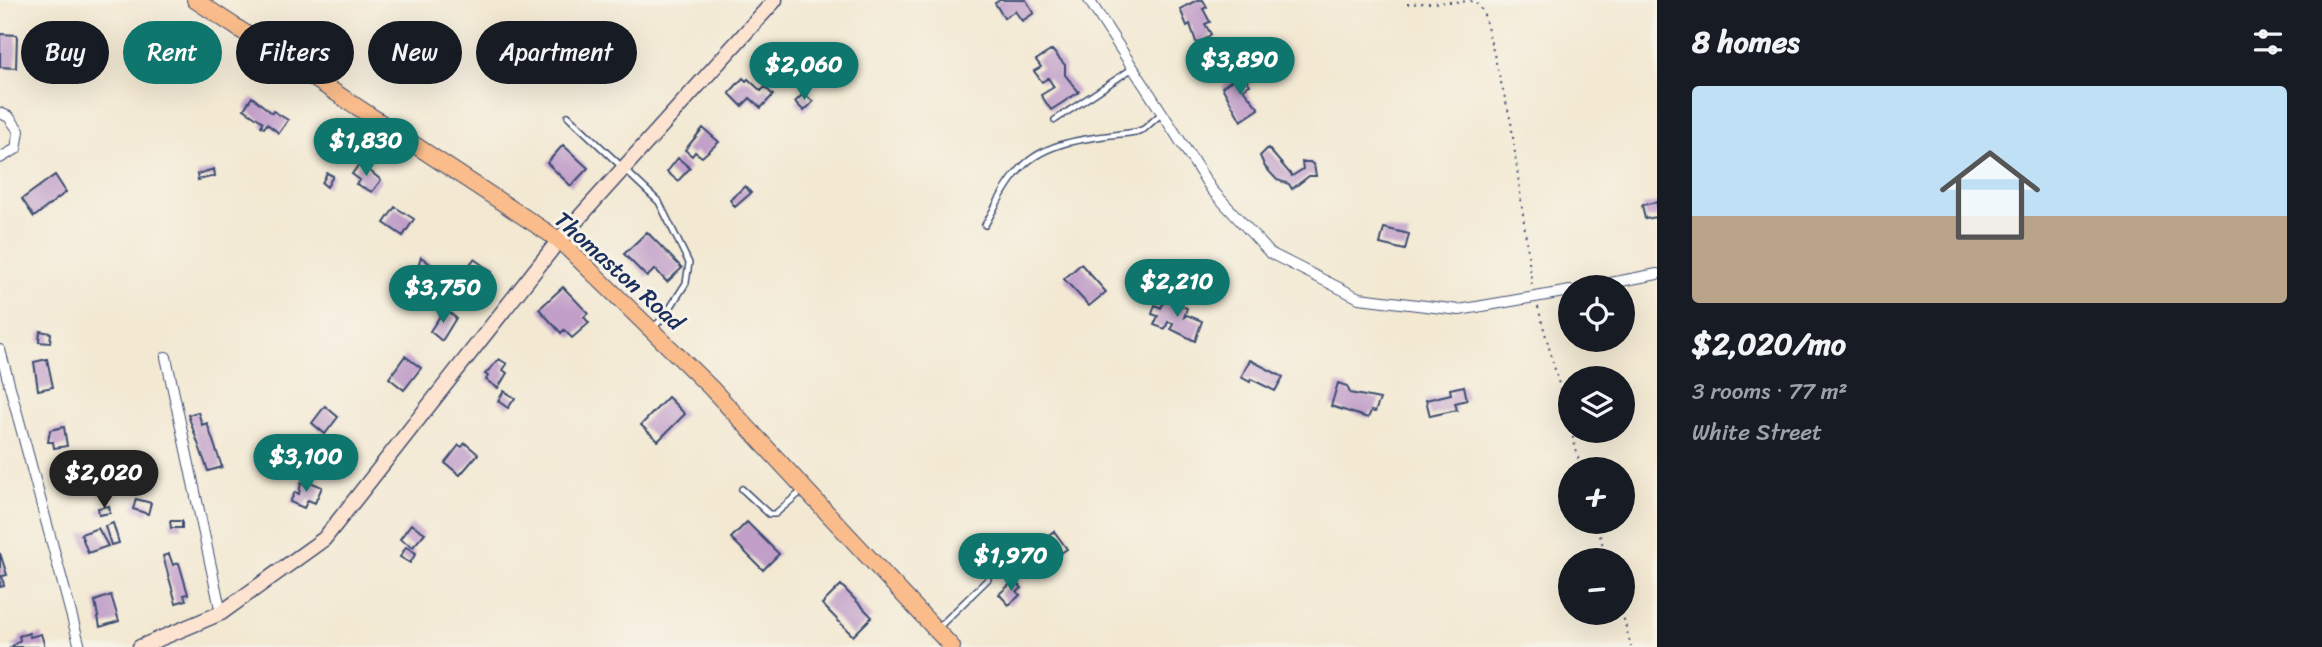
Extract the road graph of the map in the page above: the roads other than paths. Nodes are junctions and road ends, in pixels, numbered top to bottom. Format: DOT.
graph roads {
  1 [pos="195,0"];
  2 [pos="1089,0"];
  3 [pos="772,1"];
  4 [pos="1133,68"];
  5 [pos="0,113"];
  6 [pos="1162,113"];
  7 [pos="568,117"];
  8 [pos="1055,120"];
  9 [pos="0,158"];
  10 [pos="621,170"];
  11 [pos="985,225"];
  12 [pos="559,240"];
  13 [pos="1657,274"];
  14 [pos="1635,278"];
  15 [pos="1558,293"];
  16 [pos="652,330"];
  17 [pos="0,350"];
  18 [pos="166,357"];
  19 [pos="742,489"];
  20 [pos="804,489"];
  21 [pos="988,579"];
  22 [pos="221,613"];
  23 [pos="935,630"];
  24 [pos="80,647"];
  25 [pos="140,647"];
  26 [pos="952,647"];
  1 -- 12 [label="main road, Thomaston Road"];
  2 -- 4 [label="street"];
  3 -- 10 [label="main road"];
  4 -- 6 [label="street"];
  4 -- 8 [label="lane"];
  5 -- 9 [label="street"];
  6 -- 11 [label="lane"];
  6 -- 15 [label="street"];
  7 -- 10 [label="lane"];
  10 -- 12 [label="main road"];
  10 -- 16 [label="lane"];
  12 -- 16 [label="main road, Thomaston Road"];
  12 -- 22 [label="main road"];
  13 -- 14 [label="street"];
  16 -- 20 [label="main road, Thomaston Road"];
  17 -- 24 [label="street"];
  18 -- 22 [label="street"];
  19 -- 20 [label="lane"];
  20 -- 23 [label="main road, Thomaston Road"];
  21 -- 23 [label="lane"];
  22 -- 25 [label="main road"];
  23 -- 26 [label="main road, Thomaston Road"];
}
